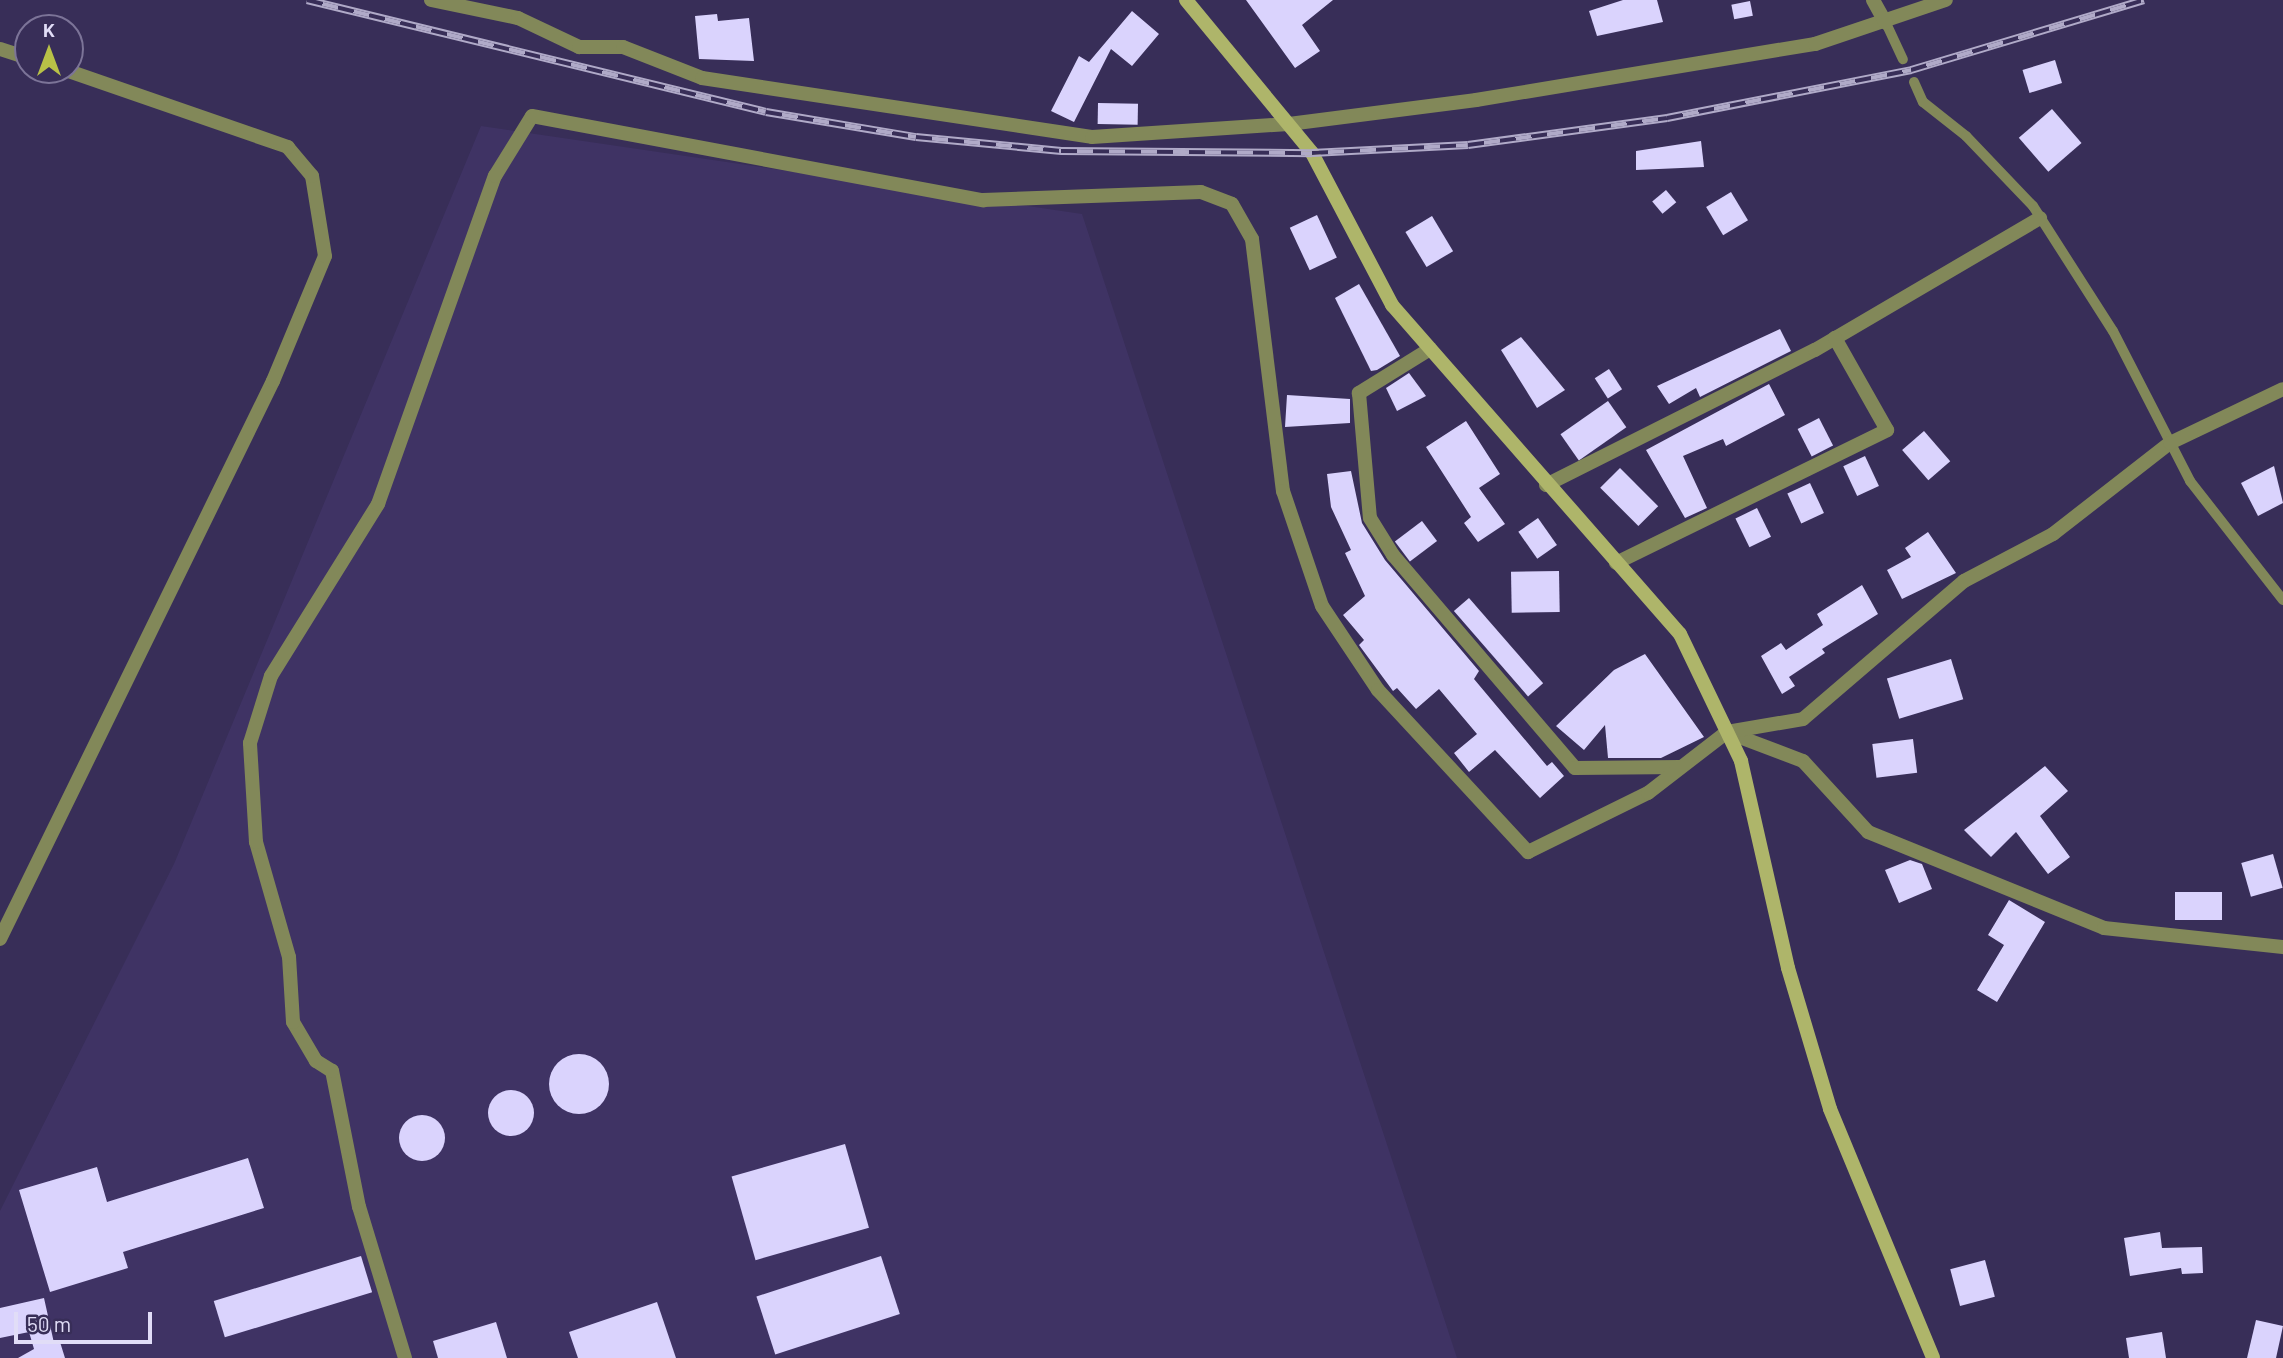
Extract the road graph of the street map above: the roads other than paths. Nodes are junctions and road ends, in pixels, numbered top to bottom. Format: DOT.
graph roads {
  1 [pos="431,0"];
  2 [pos="1185,0"];
  3 [pos="1873,0"];
  4 [pos="1946,0"];
  5 [pos="488,7"];
  6 [pos="1886,23"];
  7 [pos="1903,59"];
  8 [pos="84,76"];
  9 [pos="1914,82"];
  10 [pos="1289,124"];
  11 [pos="2040,218"];
  12 [pos="1835,338"];
  13 [pos="1430,349"];
  14 [pos="2283,389"];
  15 [pos="2170,443"];
  16 [pos="1546,485"];
  17 [pos="1616,563"];
  18 [pos="2283,600"];
  19 [pos="1727,732"];
  20 [pos="1682,767"];
  21 [pos="0,939"];
  22 [pos="2283,947"];
  23 [pos="405,1358"];
  24 [pos="1933,1358"];
  1 -- 5 [label="street"];
  2 -- 10 [label="street"];
  3 -- 6 [label="street"];
  4 -- 6 [label="street"];
  5 -- 10 [label="street"];
  6 -- 7 [label="lane"];
  6 -- 10 [label="street"];
  8 -- 21 [label="street"];
  9 -- 11 [label="lane"];
  10 -- 13 [label="street"];
  11 -- 12 [label="street"];
  11 -- 15 [label="lane"];
  12 -- 16 [label="street"];
  12 -- 17 [label="street"];
  13 -- 16 [label="street"];
  13 -- 20 [label="street"];
  14 -- 15 [label="street"];
  15 -- 18 [label="lane"];
  15 -- 19 [label="street"];
  16 -- 17 [label="street"];
  17 -- 19 [label="street"];
  19 -- 20 [label="street"];
  19 -- 22 [label="street"];
  19 -- 24 [label="street"];
  20 -- 23 [label="street"];
}
